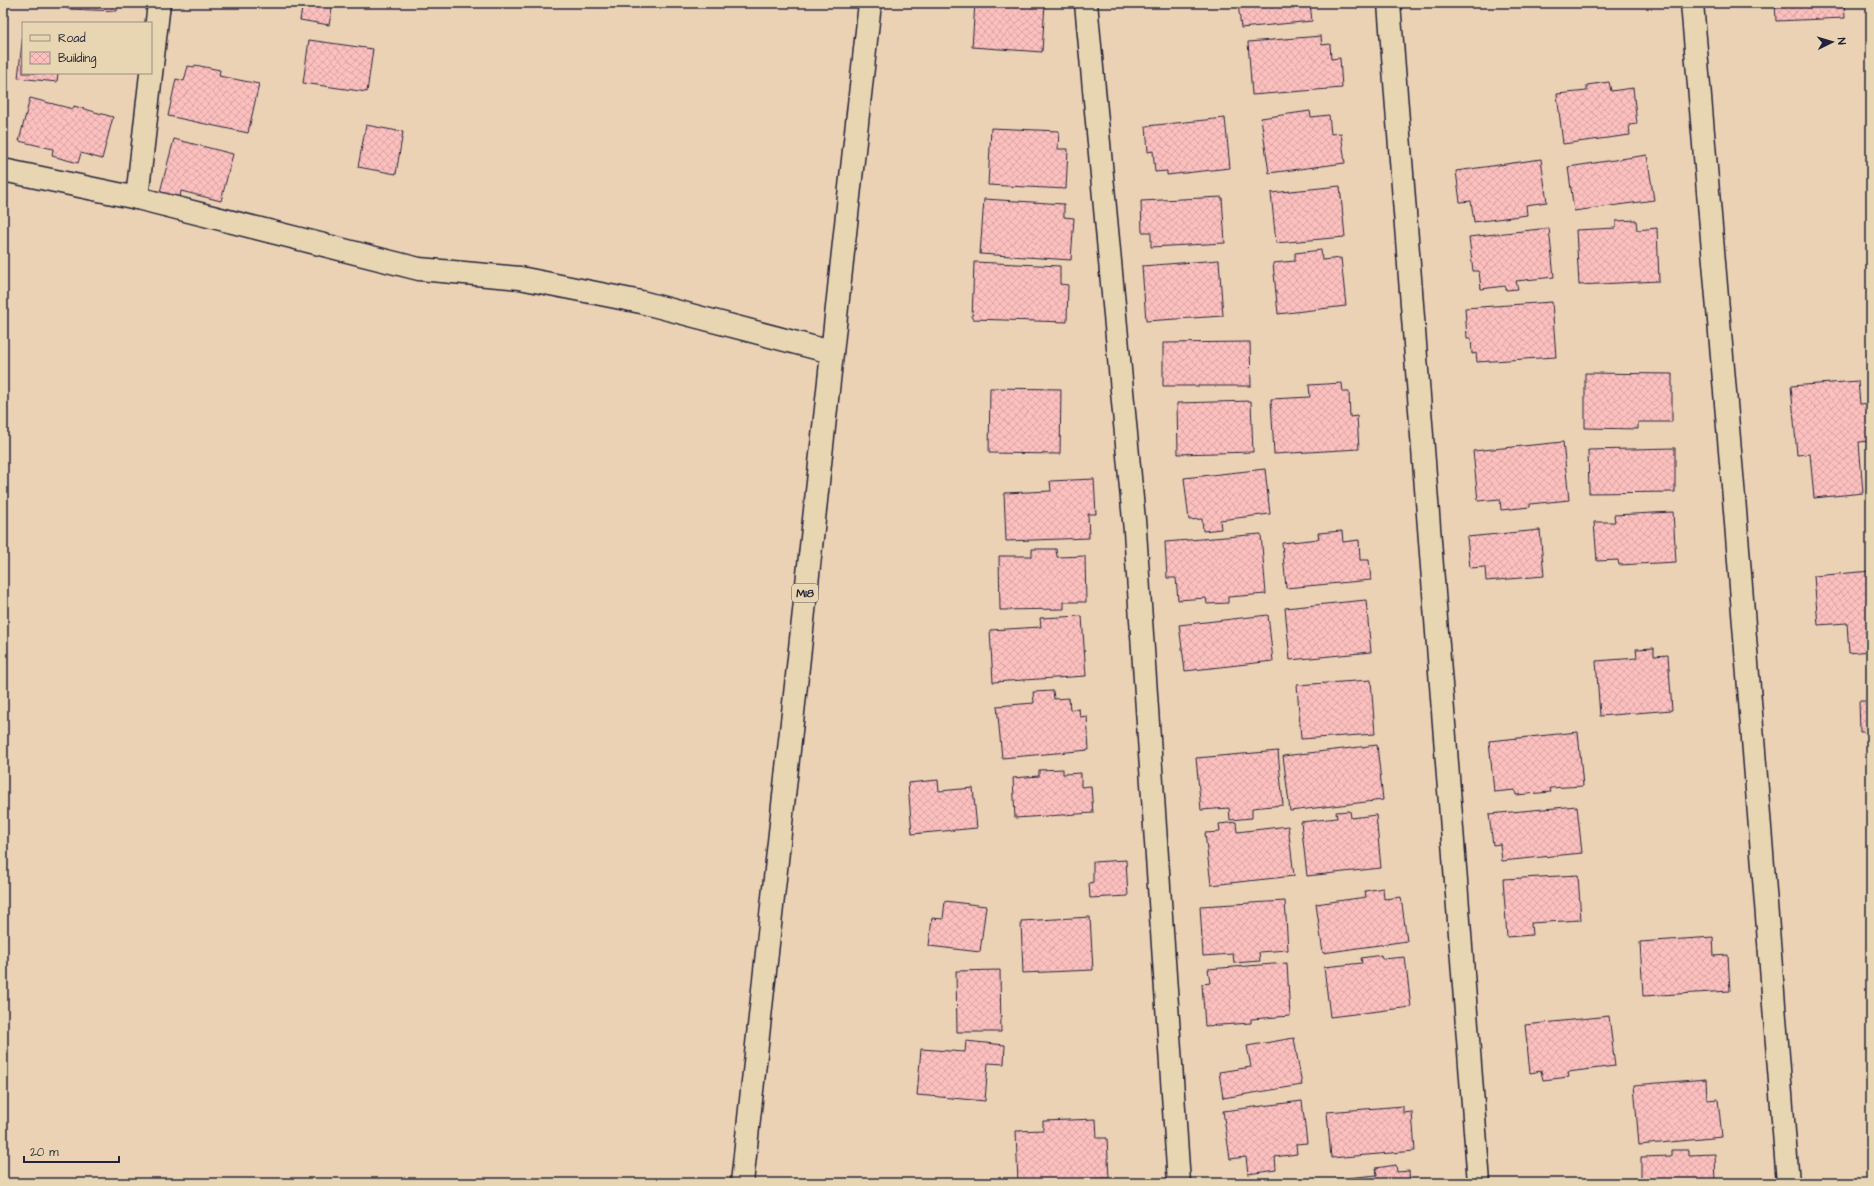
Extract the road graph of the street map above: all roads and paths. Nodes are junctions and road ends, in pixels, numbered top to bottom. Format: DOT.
graph roads {
  1 [pos="159,3"];
  2 [pos="870,3"];
  3 [pos="1086,3"];
  4 [pos="1388,3"];
  5 [pos="1692,3"];
  6 [pos="152,65"];
  7 [pos="151,74"];
  8 [pos="3,170"];
  9 [pos="137,198"];
  10 [pos="831,352"];
  11 [pos="742,1183"];
  12 [pos="1178,1183"];
  13 [pos="1479,1183"];
  14 [pos="1788,1183"];
  1 -- 6 [label="street"];
  2 -- 10 [label="street, M18"];
  3 -- 12 [label="street"];
  4 -- 13 [label="street"];
  5 -- 14 [label="street"];
  7 -- 9 [label="street"];
  8 -- 9 [label="street"];
  9 -- 10 [label="street"];
  10 -- 11 [label="street, M18"];
}
